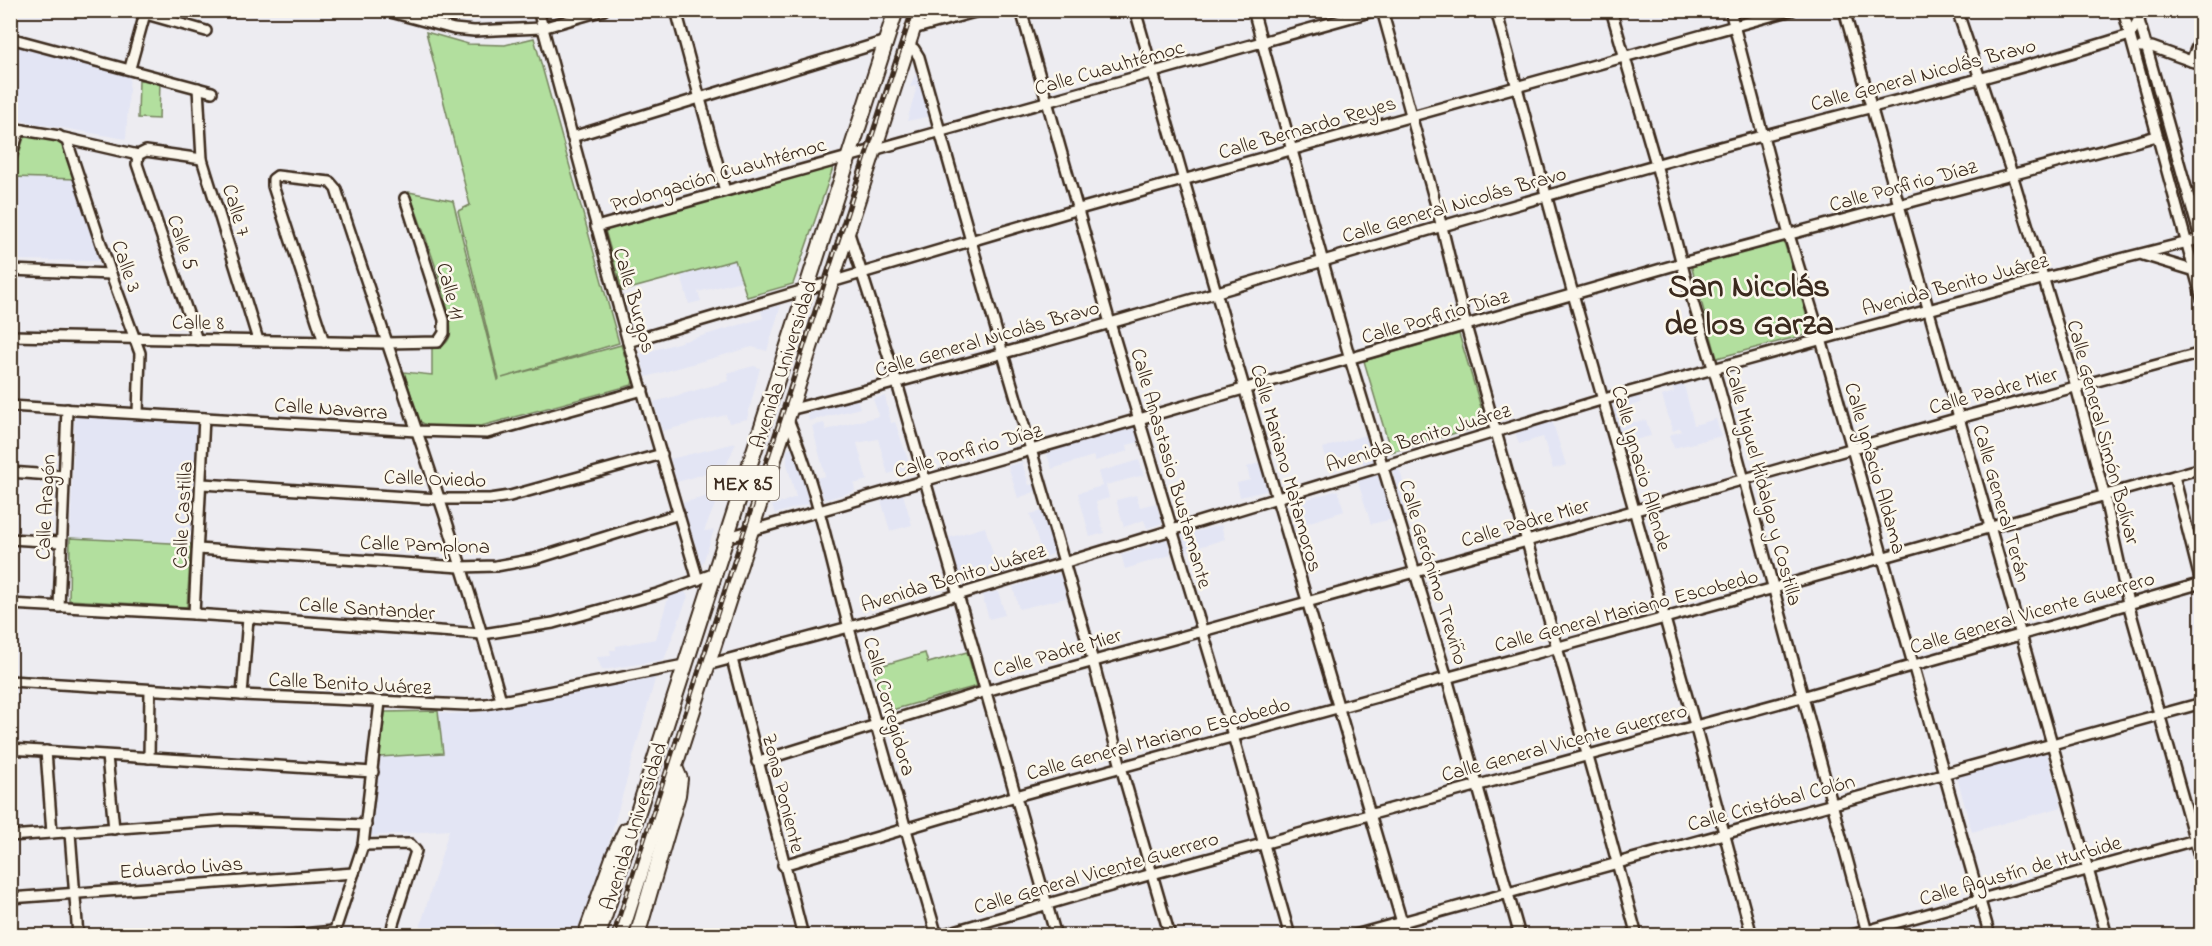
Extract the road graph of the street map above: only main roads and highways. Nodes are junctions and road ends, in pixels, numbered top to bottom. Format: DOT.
graph roads {
  1 [pos="896,10"];
  2 [pos="920,10"];
  3 [pos="674,765"];
  4 [pos="639,811"];
  5 [pos="585,936"];
  6 [pos="598,936"];
  7 [pos="620,936"];
  8 [pos="637,936"];
  1 -- 4 [label="highway, Avenida Universidad / MEX 85"];
  2 -- 3 [label="highway, Avenida Universidad / MEX 85"];
  3 -- 7 [label="highway, Avenida Universidad / MEX 85"];
  3 -- 8 [label="highway"];
  4 -- 5 [label="highway"];
  4 -- 6 [label="highway, Avenida Universidad / MEX 85"];
}
